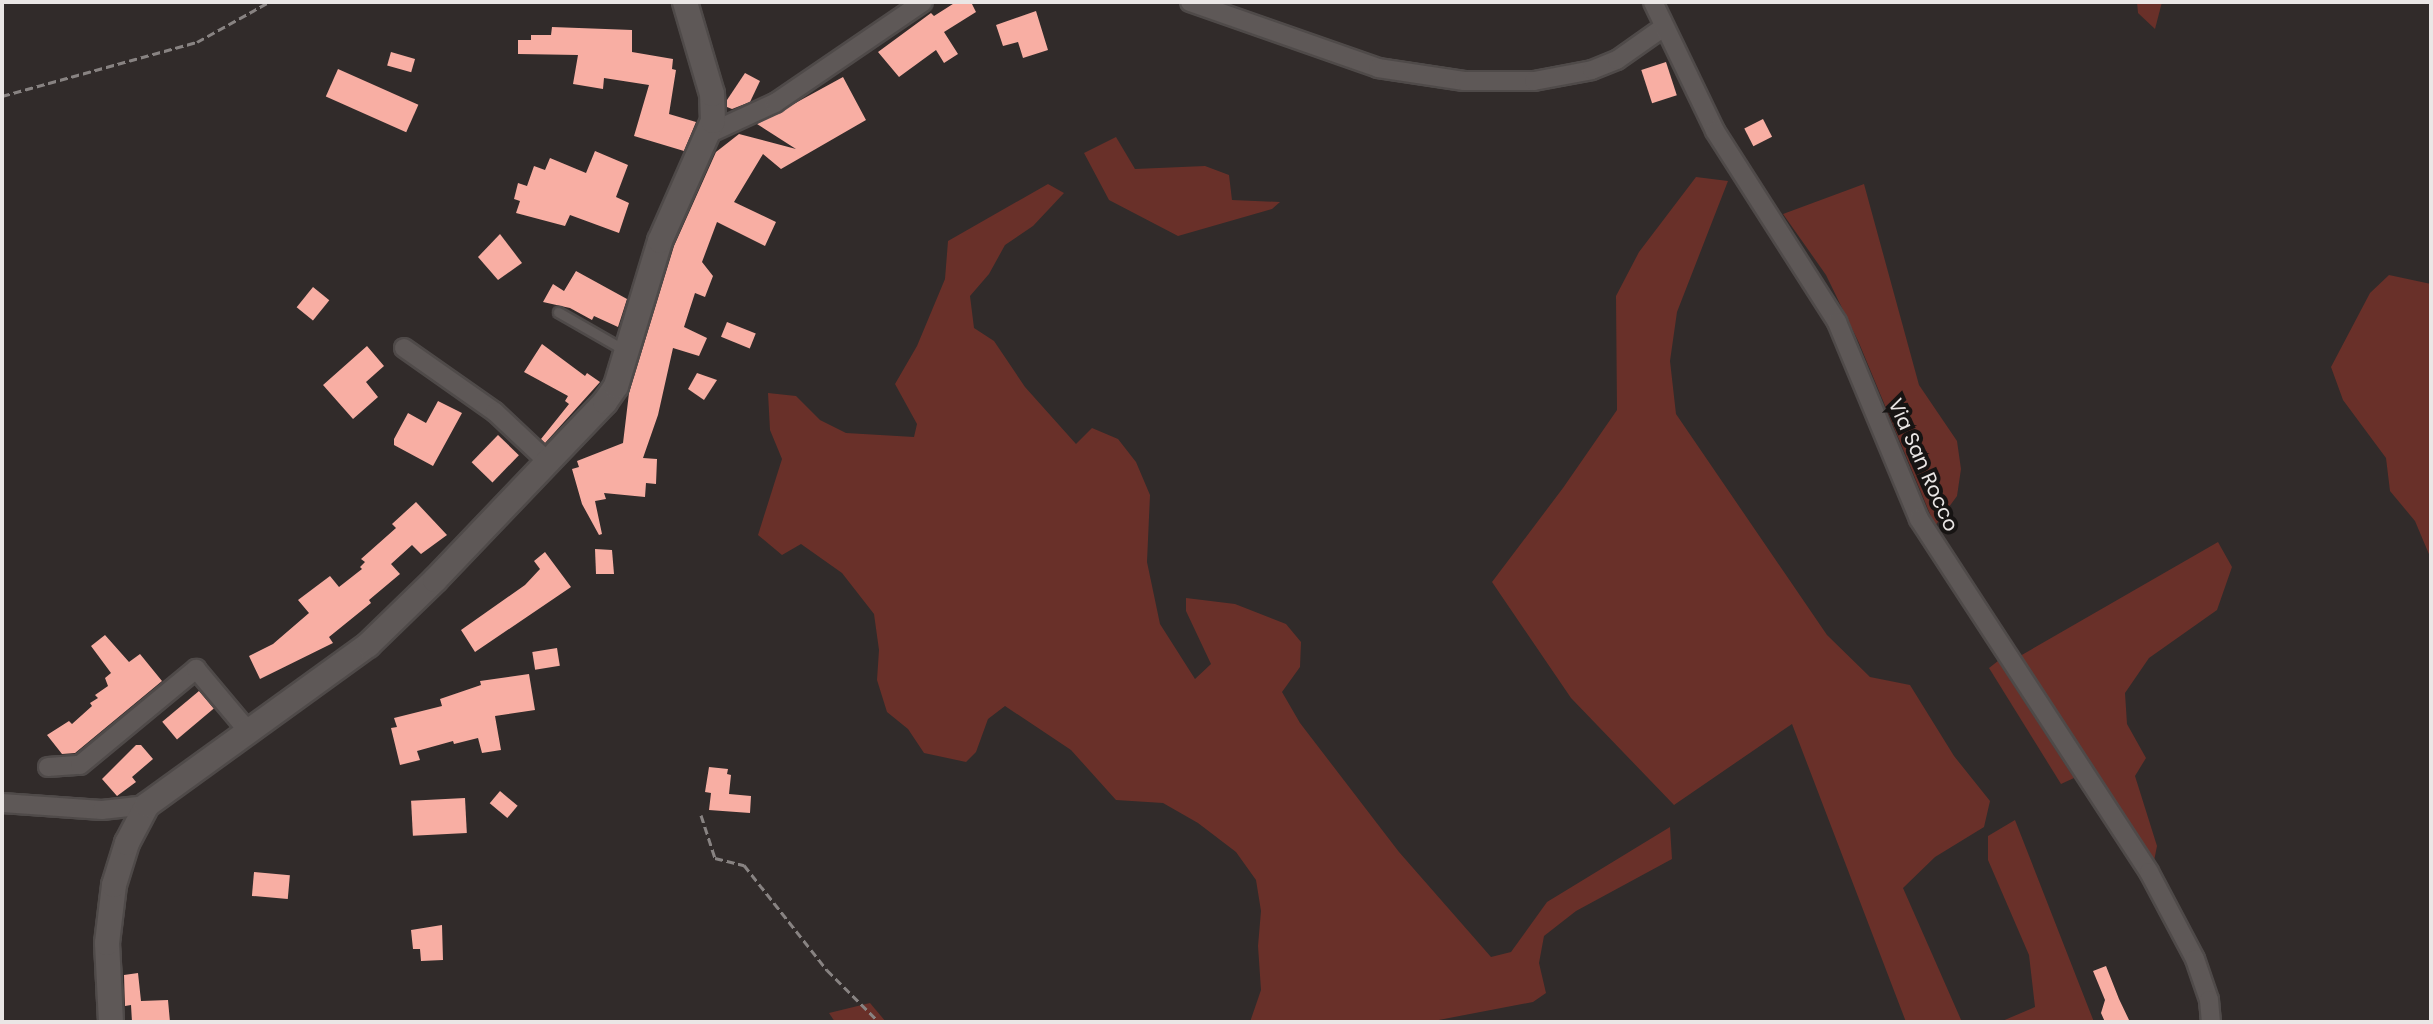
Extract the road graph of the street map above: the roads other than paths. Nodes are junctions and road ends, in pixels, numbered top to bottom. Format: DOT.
graph roads {
  1 [pos="685,2"];
  2 [pos="923,2"];
  3 [pos="1190,2"];
  4 [pos="1653,2"];
  5 [pos="1664,27"];
  6 [pos="710,133"];
  7 [pos="558,312"];
  8 [pos="404,348"];
  9 [pos="629,353"];
  10 [pos="548,462"];
  11 [pos="248,731"];
  12 [pos="48,767"];
  13 [pos="2,803"];
  14 [pos="147,805"];
  15 [pos="115,1018"];
  16 [pos="2211,1022"];
  1 -- 6 [label="street"];
  2 -- 6 [label="street"];
  3 -- 5 [label="street"];
  4 -- 5 [label="street, Via San Rocco"];
  5 -- 16 [label="street, Via San Rocco"];
  6 -- 9 [label="street"];
  7 -- 9 [label="lane"];
  8 -- 10 [label="street"];
  9 -- 10 [label="street"];
  10 -- 11 [label="street"];
  11 -- 12 [label="street"];
  11 -- 14 [label="street"];
  13 -- 14 [label="street"];
  14 -- 15 [label="street"];
}
